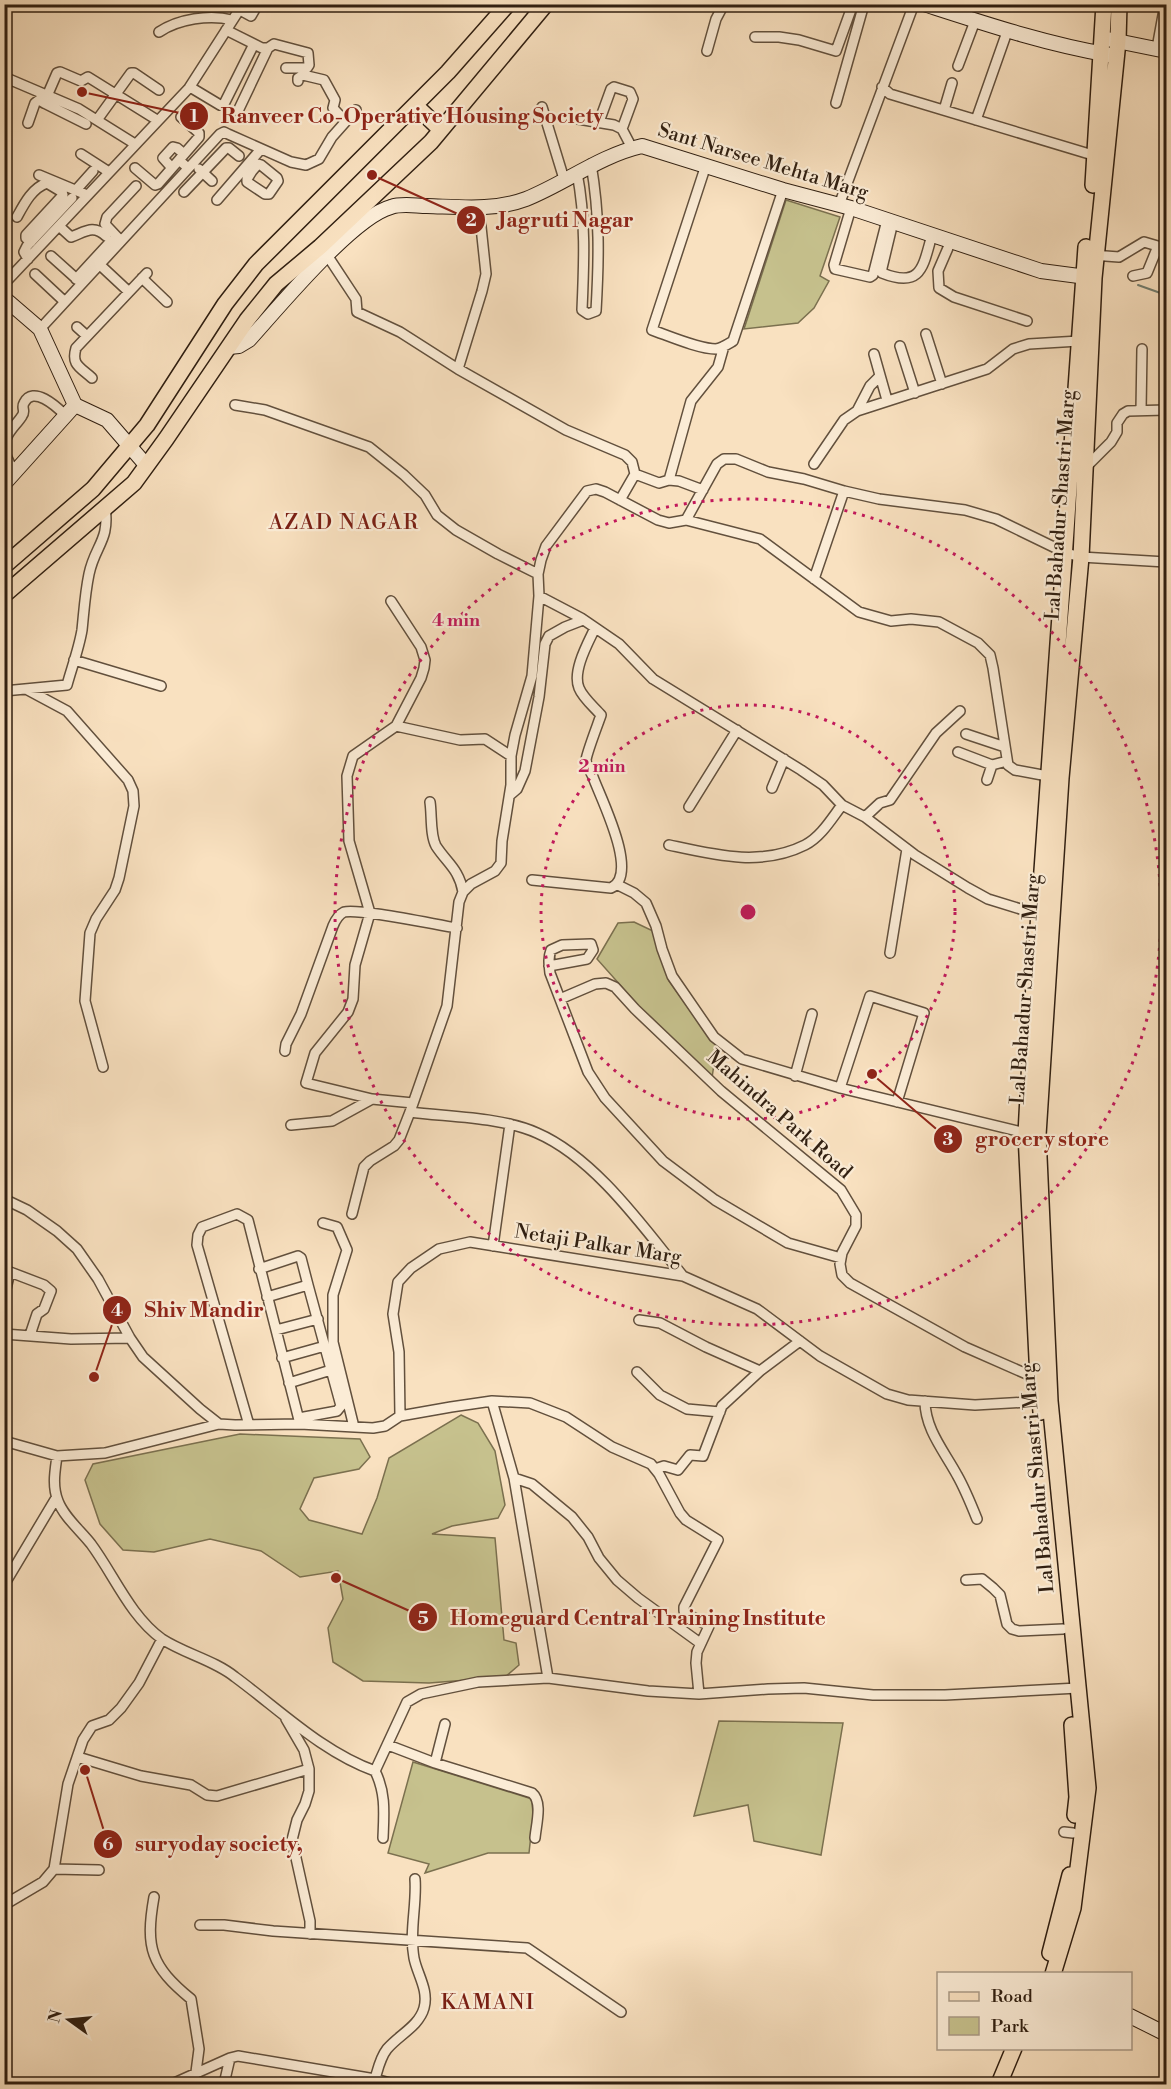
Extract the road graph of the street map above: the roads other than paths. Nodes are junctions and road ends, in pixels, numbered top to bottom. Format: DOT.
graph roads {
  1 [pos="724,4"];
  2 [pos="853,4"];
  3 [pos="864,4"];
  4 [pos="914,4"];
  5 [pos="924,4"];
  6 [pos="1104,4"];
  7 [pos="1119,4"];
  8 [pos="1165,4"];
  9 [pos="263,5"];
  10 [pos="240,6"];
  11 [pos="505,8"];
  12 [pos="541,10"];
  13 [pos="232,20"];
  14 [pos="975,21"];
  15 [pos="226,30"];
  16 [pos="159,32"];
  17 [pos="1007,32"];
  18 [pos="755,38"];
  19 [pos="1118,41"];
  20 [pos="254,44"];
  21 [pos="1101,46"];
  22 [pos="268,48"];
  23 [pos="1162,50"];
  24 [pos="707,51"];
  25 [pos="1117,56"];
  26 [pos="958,66"];
  27 [pos="286,68"];
  28 [pos="4,77"];
  29 [pos="298,81"];
  30 [pos="952,83"];
  31 [pos="190,87"];
  32 [pos="882,87"];
  33 [pos="159,90"];
  34 [pos="116,94"];
  35 [pos="46,98"];
  36 [pos="836,103"];
  37 [pos="415,105"];
  38 [pos="542,107"];
  39 [pos="356,110"];
  40 [pos="944,110"];
  41 [pos="238,111"];
  42 [pos="77,114"];
  43 [pos="181,117"];
  44 [pos="578,119"];
  45 [pos="97,120"];
  46 [pos="158,120"];
  47 [pos="976,120"];
  48 [pos="345,121"];
  49 [pos="599,122"];
  50 [pos="28,123"];
  51 [pos="86,124"];
  52 [pos="622,129"];
  53 [pos="441,130"];
  54 [pos="135,144"];
  55 [pos="633,148"];
  56 [pos="261,149"];
  57 [pos="81,154"];
  58 [pos="239,156"];
  59 [pos="1096,156"];
  60 [pos="182,157"];
  61 [pos="591,164"];
  62 [pos="190,165"];
  63 [pos="706,165"];
  64 [pos="135,168"];
  65 [pos="172,168"];
  66 [pos="93,171"];
  67 [pos="109,172"];
  68 [pos="202,172"];
  69 [pos="577,173"];
  70 [pos="39,175"];
  71 [pos="564,179"];
  72 [pos="212,181"];
  73 [pos="136,186"];
  74 [pos="783,190"];
  75 [pos="184,192"];
  76 [pos="74,194"];
  77 [pos="87,195"];
  78 [pos="217,201"];
  79 [pos="845,206"];
  80 [pos="479,208"];
  81 [pos="17,217"];
  82 [pos="890,221"];
  83 [pos="59,226"];
  84 [pos="932,235"];
  85 [pos="113,239"];
  86 [pos="951,241"];
  87 [pos="31,242"];
  88 [pos="1163,248"];
  89 [pos="1091,254"];
  90 [pos="327,255"];
  91 [pos="51,256"];
  92 [pos="28,259"];
  93 [pos="99,264"];
  94 [pos="34,274"];
  95 [pos="1133,276"];
  96 [pos="1088,277"];
  97 [pos="79,282"];
  98 [pos="4,284"];
  99 [pos="129,292"];
  100 [pos="4,298"];
  101 [pos="65,302"];
  102 [pos="167,302"];
  103 [pos="1027,321"];
  104 [pos="77,327"];
  105 [pos="40,329"];
  106 [pos="926,334"];
  107 [pos="87,336"];
  108 [pos="1079,341"];
  109 [pos="724,346"];
  110 [pos="900,346"];
  111 [pos="229,347"];
  112 [pos="1142,349"];
  113 [pos="874,354"];
  114 [pos="75,367"];
  115 [pos="458,369"];
  116 [pos="59,373"];
  117 [pos="880,376"];
  118 [pos="87,377"];
  119 [pos="942,384"];
  120 [pos="915,393"];
  121 [pos="887,400"];
  122 [pos="235,405"];
  123 [pos="70,410"];
  124 [pos="1141,410"];
  125 [pos="1167,410"];
  126 [pos="857,411"];
  127 [pos="147,425"];
  128 [pos="6,439"];
  129 [pos="166,439"];
  130 [pos="129,447"];
  131 [pos="4,452"];
  132 [pos="814,464"];
  133 [pos="146,465"];
  134 [pos="1086,467"];
  135 [pos="634,474"];
  136 [pos="8,476"];
  137 [pos="669,480"];
  138 [pos="703,490"];
  139 [pos="844,491"];
  140 [pos="620,500"];
  141 [pos="105,507"];
  142 [pos="687,520"];
  143 [pos="1073,555"];
  144 [pos="6,562"];
  145 [pos="1167,562"];
  146 [pos="538,574"];
  147 [pos="814,579"];
  148 [pos="4,595"];
  149 [pos="539,596"];
  150 [pos="391,601"];
  151 [pos="584,620"];
  152 [pos="596,628"];
  153 [pos="74,660"];
  154 [pos="161,686"];
  155 [pos="26,689"];
  156 [pos="4,691"];
  157 [pos="960,711"];
  158 [pos="396,726"];
  159 [pos="737,730"];
  160 [pos="966,734"];
  161 [pos="1005,747"];
  162 [pos="958,752"];
  163 [pos="511,756"];
  164 [pos="784,759"];
  165 [pos="1007,761"];
  166 [pos="992,765"];
  167 [pos="1056,777"];
  168 [pos="987,780"];
  169 [pos="772,788"];
  170 [pos="510,795"];
  171 [pos="430,802"];
  172 [pos="842,805"];
  173 [pos="689,807"];
  174 [pos="865,817"];
  175 [pos="669,845"];
  176 [pos="907,849"];
  177 [pos="532,880"];
  178 [pos="618,885"];
  179 [pos="463,892"];
  180 [pos="370,913"];
  181 [pos="1046,916"];
  182 [pos="457,928"];
  183 [pos="890,954"];
  184 [pos="549,966"];
  185 [pos="560,999"];
  186 [pos="812,1014"];
  187 [pos="285,1051"];
  188 [pos="103,1067"];
  189 [pos="795,1076"];
  190 [pos="840,1088"];
  191 [pos="372,1099"];
  192 [pos="897,1102"];
  193 [pos="412,1108"];
  194 [pos="510,1124"];
  195 [pos="291,1125"];
  196 [pos="1032,1135"];
  197 [pos="4,1200"];
  198 [pos="352,1214"];
  199 [pos="323,1223"];
  200 [pos="493,1246"];
  201 [pos="841,1258"];
  202 [pos="1038,1266"];
  203 [pos="260,1269"];
  204 [pos="683,1276"];
  205 [pos="308,1285"];
  206 [pos="4,1297"];
  207 [pos="267,1297"];
  208 [pos="318,1319"];
  209 [pos="639,1320"];
  210 [pos="276,1330"];
  211 [pos="4,1334"];
  212 [pos="30,1335"];
  213 [pos="130,1338"];
  214 [pos="801,1341"];
  215 [pos="325,1346"];
  216 [pos="282,1358"];
  217 [pos="332,1370"];
  218 [pos="760,1371"];
  219 [pos="637,1372"];
  220 [pos="1038,1378"];
  221 [pos="289,1383"];
  222 [pos="492,1401"];
  223 [pos="925,1401"];
  224 [pos="1045,1401"];
  225 [pos="720,1412"];
  226 [pos="400,1416"];
  227 [pos="299,1421"];
  228 [pos="219,1424"];
  229 [pos="249,1425"];
  230 [pos="354,1427"];
  231 [pos="4,1442"];
  232 [pos="57,1456"];
  233 [pos="655,1469"];
  234 [pos="514,1478"];
  235 [pos="56,1498"];
  236 [pos="977,1519"];
  237 [pos="966,1580"];
  238 [pos="4,1585"];
  239 [pos="1063,1629"];
  240 [pos="162,1639"];
  241 [pos="700,1643"];
  242 [pos="548,1678"];
  243 [pos="1073,1689"];
  244 [pos="699,1694"];
  245 [pos="284,1714"];
  246 [pos="445,1724"];
  247 [pos="388,1745"];
  248 [pos="78,1757"];
  249 [pos="435,1762"];
  250 [pos="309,1769"];
  251 [pos="375,1771"];
  252 [pos="1082,1789"];
  253 [pos="383,1838"];
  254 [pos="535,1838"];
  255 [pos="54,1869"];
  256 [pos="99,1870"];
  257 [pos="415,1879"];
  258 [pos="154,1897"];
  259 [pos="4,1905"];
  260 [pos="200,1925"];
  261 [pos="310,1934"];
  262 [pos="412,1940"];
  263 [pos="1045,1972"];
  264 [pos="1054,1972"];
  265 [pos="621,2012"];
  266 [pos="1132,2016"];
  267 [pos="1167,2034"];
  268 [pos="1014,2050"];
  269 [pos="1023,2050"];
  270 [pos="230,2058"];
  271 [pos="196,2073"];
  272 [pos="375,2079"];
  273 [pos="172,2085"];
  274 [pos="224,2085"];
  275 [pos="394,2085"];
  276 [pos="999,2085"];
  277 [pos="1009,2085"];
  1 -- 24 [label="street"];
  2 -- 18 [label="street"];
  3 -- 36 [label="street"];
  4 -- 32 [label="street"];
  5 -- 14 [label="street"];
  6 -- 21 [label="main road, Lal Bahadur Shastri Marg"];
  7 -- 19 [label="main road, Lal Bahadur Shastri Marg"];
  8 -- 23 [label="street"];
  9 -- 10 [label="street"];
  10 -- 13 [label="street"];
  11 -- 37 [label="main road"];
  12 -- 53 [label="main road"];
  13 -- 15 [label="street"];
  13 -- 16 [label="street"];
  14 -- 17 [label="street"];
  14 -- 26 [label="street"];
  15 -- 20 [label="street"];
  15 -- 31 [label="street"];
  17 -- 21 [label="street"];
  17 -- 47 [label="street"];
  19 -- 21 [label="street"];
  19 -- 23 [label="street"];
  19 -- 25 [label="main road, Lal Bahadur Shastri Marg"];
  20 -- 22 [label="street"];
  20 -- 31 [label="street"];
  21 -- 25 [label="street"];
  21 -- 59 [label="main road, Lal Bahadur Shastri Marg"];
  22 -- 27 [label="street"];
  22 -- 41 [label="street"];
  25 -- 89 [label="main road, Lal Bahadur Shastri Marg"];
  28 -- 35 [label="street"];
  29 -- 48 [label="street"];
  30 -- 40 [label="street"];
  31 -- 46 [label="street"];
  32 -- 40 [label="street"];
  32 -- 79 [label="street"];
  33 -- 34 [label="street"];
  34 -- 35 [label="street"];
  34 -- 45 [label="street"];
  34 -- 46 [label="street"];
  35 -- 42 [label="street"];
  35 -- 50 [label="street"];
  37 -- 53 [label="main road"];
  37 -- 127 [label="main road"];
  38 -- 71 [label="street"];
  39 -- 48 [label="street"];
  40 -- 47 [label="street"];
  42 -- 45 [label="street"];
  42 -- 51 [label="street"];
  43 -- 60 [label="street"];
  44 -- 49 [label="street"];
  45 -- 54 [label="street"];
  46 -- 54 [label="street"];
  47 -- 59 [label="street"];
  48 -- 56 [label="street"];
  49 -- 52 [label="street"];
  49 -- 52 [label="street"];
  52 -- 55 [label="street"];
  53 -- 111 [label="main road"];
  54 -- 67 [label="street"];
  55 -- 61 [label="street, Sant Narsee Mehta Marg"];
  55 -- 63 [label="street, Sant Narsee Mehta Marg"];
  56 -- 62 [label="street"];
  56 -- 78 [label="street"];
  57 -- 67 [label="street"];
  58 -- 68 [label="street"];
  59 -- 89 [label="main road, Lal Bahadur Shastri Marg"];
  60 -- 62 [label="street"];
  60 -- 65 [label="street"];
  60 -- 65 [label="street"];
  61 -- 69 [label="street, Sant Narsee Mehta Marg"];
  61 -- 69 [label="street"];
  62 -- 68 [label="street"];
  62 -- 85 [label="street"];
  63 -- 74 [label="street, Sant Narsee Mehta Marg"];
  63 -- 109 [label="street"];
  64 -- 65 [label="street"];
  66 -- 76 [label="street"];
  67 -- 77 [label="street"];
  68 -- 72 [label="street"];
  68 -- 75 [label="street"];
  69 -- 71 [label="street, Sant Narsee Mehta Marg"];
  70 -- 76 [label="street"];
  71 -- 80 [label="street, Sant Narsee Mehta Marg"];
  73 -- 85 [label="street"];
  74 -- 79 [label="street, Sant Narsee Mehta Marg"];
  74 -- 109 [label="street"];
  76 -- 77 [label="street"];
  76 -- 87 [label="street"];
  77 -- 83 [label="street"];
  79 -- 82 [label="street, Sant Narsee Mehta Marg"];
  79 -- 82 [label="street"];
  80 -- 90 [label="street, Sant Narsee Mehta Marg"];
  80 -- 115 [label="street"];
  81 -- 87 [label="street"];
  82 -- 84 [label="street, Sant Narsee Mehta Marg"];
  82 -- 84 [label="street"];
  83 -- 85 [label="street"];
  83 -- 92 [label="street"];
  84 -- 86 [label="street, Sant Narsee Mehta Marg"];
  85 -- 93 [label="street"];
  85 -- 97 [label="street"];
  86 -- 96 [label="street, Sant Narsee Mehta Marg"];
  86 -- 103 [label="street"];
  87 -- 92 [label="street"];
  88 -- 89 [label="street"];
  88 -- 95 [label="street"];
  89 -- 96 [label="main road, Lal Bahadur Shastri Marg"];
  90 -- 111 [label="street, Sant Narsee Mehta Marg"];
  90 -- 115 [label="street"];
  91 -- 97 [label="street"];
  92 -- 98 [label="street"];
  93 -- 97 [label="street"];
  93 -- 99 [label="street"];
  94 -- 101 [label="street"];
  96 -- 108 [label="main road, Lal Bahadur Shastri Marg"];
  96 -- 134 [label="main road, Lal Bahadur Shastri Marg"];
  97 -- 101 [label="street"];
  99 -- 102 [label="street"];
  99 -- 107 [label="street"];
  100 -- 105 [label="street"];
  101 -- 105 [label="street"];
  104 -- 107 [label="street"];
  105 -- 116 [label="street"];
  106 -- 119 [label="street"];
  107 -- 114 [label="street"];
  108 -- 119 [label="street"];
  108 -- 143 [label="main road, Lal Bahadur Shastri Marg"];
  109 -- 137 [label="street"];
  110 -- 120 [label="street"];
  111 -- 129 [label="main road"];
  112 -- 124 [label="street"];
  113 -- 117 [label="street"];
  114 -- 116 [label="street"];
  114 -- 118 [label="street"];
  115 -- 135 [label="street"];
  116 -- 123 [label="street"];
  117 -- 121 [label="street"];
  117 -- 126 [label="street"];
  119 -- 120 [label="street"];
  120 -- 121 [label="street"];
  121 -- 126 [label="street"];
  122 -- 146 [label="street"];
  123 -- 128 [label="street"];
  123 -- 130 [label="street"];
  123 -- 136 [label="street"];
  124 -- 125 [label="street"];
  124 -- 134 [label="street"];
  126 -- 132 [label="street"];
  127 -- 129 [label="main road"];
  127 -- 130 [label="main road"];
  129 -- 133 [label="main road"];
  130 -- 133 [label="street"];
  130 -- 144 [label="main road"];
  131 -- 136 [label="street"];
  133 -- 141 [label="main road"];
  134 -- 143 [label="main road, Lal Bahadur Shastri Marg"];
  135 -- 137 [label="street"];
  135 -- 140 [label="street"];
  137 -- 138 [label="street"];
  138 -- 139 [label="street"];
  138 -- 142 [label="street"];
  139 -- 143 [label="street"];
  139 -- 147 [label="street"];
  140 -- 142 [label="street"];
  140 -- 146 [label="street"];
  141 -- 148 [label="main road"];
  141 -- 153 [label="street"];
  142 -- 147 [label="street"];
  143 -- 145 [label="street"];
  143 -- 167 [label="main road, Lal Bahadur Shastri Marg"];
  146 -- 149 [label="street"];
  147 -- 161 [label="street"];
  149 -- 151 [label="street"];
  149 -- 163 [label="street"];
  150 -- 158 [label="street"];
  151 -- 152 [label="street"];
  151 -- 170 [label="street"];
  152 -- 159 [label="street"];
  152 -- 178 [label="street"];
  153 -- 154 [label="street"];
  153 -- 155 [label="street"];
  155 -- 156 [label="street"];
  155 -- 188 [label="street"];
  157 -- 174 [label="street"];
  158 -- 163 [label="street"];
  158 -- 180 [label="street"];
  159 -- 164 [label="street"];
  159 -- 173 [label="street"];
  160 -- 161 [label="street"];
  161 -- 165 [label="street"];
  162 -- 166 [label="street"];
  163 -- 170 [label="street"];
  164 -- 169 [label="street"];
  164 -- 172 [label="street"];
  165 -- 166 [label="street"];
  165 -- 167 [label="street"];
  166 -- 168 [label="street"];
  167 -- 181 [label="main road, Lal Bahadur Shastri Marg"];
  170 -- 179 [label="street"];
  171 -- 179 [label="street"];
  172 -- 174 [label="street"];
  172 -- 175 [label="street"];
  174 -- 176 [label="street"];
  176 -- 181 [label="street"];
  176 -- 183 [label="street"];
  177 -- 178 [label="street"];
  178 -- 189 [label="street"];
  179 -- 182 [label="street"];
  180 -- 182 [label="street"];
  180 -- 187 [label="street"];
  180 -- 191 [label="street"];
  181 -- 196 [label="main road, Lal Bahadur Shastri Marg"];
  182 -- 193 [label="street"];
  184 -- 184 [label="street"];
  184 -- 185 [label="street"];
  185 -- 201 [label="street"];
  185 -- 201 [label="street, Mahindra Park Road"];
  186 -- 189 [label="street"];
  189 -- 190 [label="street"];
  190 -- 192 [label="street"];
  190 -- 192 [label="street"];
  191 -- 193 [label="street"];
  191 -- 195 [label="street"];
  192 -- 196 [label="street"];
  193 -- 194 [label="street"];
  193 -- 198 [label="street"];
  194 -- 200 [label="street"];
  194 -- 204 [label="street"];
  196 -- 202 [label="main road, Lal Bahadur Shastri Marg"];
  197 -- 213 [label="street"];
  199 -- 230 [label="street"];
  200 -- 204 [label="street, Netaji Palkar Marg"];
  200 -- 226 [label="street, Netaji Palkar Marg"];
  201 -- 220 [label="street"];
  202 -- 220 [label="main road, Lal Bahadur Shastri Marg"];
  202 -- 224 [label="main road, Lal Bahadur Shastri Marg"];
  203 -- 205 [label="street"];
  203 -- 207 [label="street"];
  203 -- 229 [label="street"];
  204 -- 214 [label="street, Netaji Palkar Marg"];
  205 -- 207 [label="street"];
  205 -- 208 [label="street"];
  206 -- 212 [label="street"];
  207 -- 210 [label="street"];
  208 -- 210 [label="street"];
  208 -- 215 [label="street"];
  209 -- 218 [label="street"];
  210 -- 216 [label="street"];
  211 -- 212 [label="street"];
  212 -- 213 [label="street"];
  213 -- 228 [label="street"];
  214 -- 218 [label="street"];
  214 -- 223 [label="street, Netaji Palkar Marg"];
  215 -- 216 [label="street"];
  215 -- 217 [label="street"];
  216 -- 221 [label="street"];
  217 -- 221 [label="street"];
  217 -- 227 [label="street"];
  218 -- 225 [label="street"];
  219 -- 225 [label="street"];
  220 -- 224 [label="main road, Lal Bahadur Shastri Marg"];
  221 -- 227 [label="street"];
  222 -- 226 [label="street"];
  222 -- 233 [label="street"];
  222 -- 234 [label="street"];
  223 -- 224 [label="street, Netaji Palkar Marg"];
  223 -- 236 [label="street"];
  224 -- 239 [label="main road, Lal Bahadur Shastri Marg"];
  224 -- 243 [label="main road, Lal Bahadur Shastri Marg"];
  225 -- 233 [label="street"];
  226 -- 230 [label="street"];
  227 -- 229 [label="street"];
  227 -- 230 [label="street"];
  228 -- 229 [label="street"];
  228 -- 232 [label="street"];
  231 -- 232 [label="street"];
  232 -- 235 [label="street"];
  233 -- 241 [label="street"];
  234 -- 241 [label="street"];
  234 -- 242 [label="street"];
  235 -- 238 [label="street"];
  235 -- 240 [label="street"];
  237 -- 239 [label="street"];
  239 -- 243 [label="main road, Lal Bahadur Shastri Marg"];
  240 -- 245 [label="street"];
  240 -- 248 [label="street"];
  241 -- 244 [label="street"];
  242 -- 244 [label="street"];
  242 -- 247 [label="street"];
  243 -- 244 [label="street"];
  243 -- 252 [label="main road, Lal Bahadur Shastri Marg"];
  245 -- 250 [label="street"];
  245 -- 251 [label="street"];
  246 -- 249 [label="street"];
  247 -- 249 [label="street"];
  247 -- 251 [label="street"];
  248 -- 250 [label="street"];
  248 -- 255 [label="street"];
  249 -- 254 [label="street"];
  250 -- 261 [label="street"];
  251 -- 253 [label="street"];
  252 -- 263 [label="main road, Lal Bahadur Shastri Marg"];
  252 -- 264 [label="main road, Lal Bahadur Shastri Marg"];
  255 -- 256 [label="street"];
  255 -- 259 [label="street"];
  257 -- 262 [label="street"];
  258 -- 271 [label="street"];
  260 -- 261 [label="street"];
  261 -- 262 [label="street"];
  262 -- 265 [label="street"];
  262 -- 272 [label="street"];
  266 -- 267 [label="street"];
  268 -- 276 [label="main road"];
  269 -- 277 [label="main road"];
  270 -- 271 [label="street"];
  270 -- 272 [label="street"];
  270 -- 274 [label="street"];
  271 -- 273 [label="street"];
  272 -- 275 [label="street"];
}
